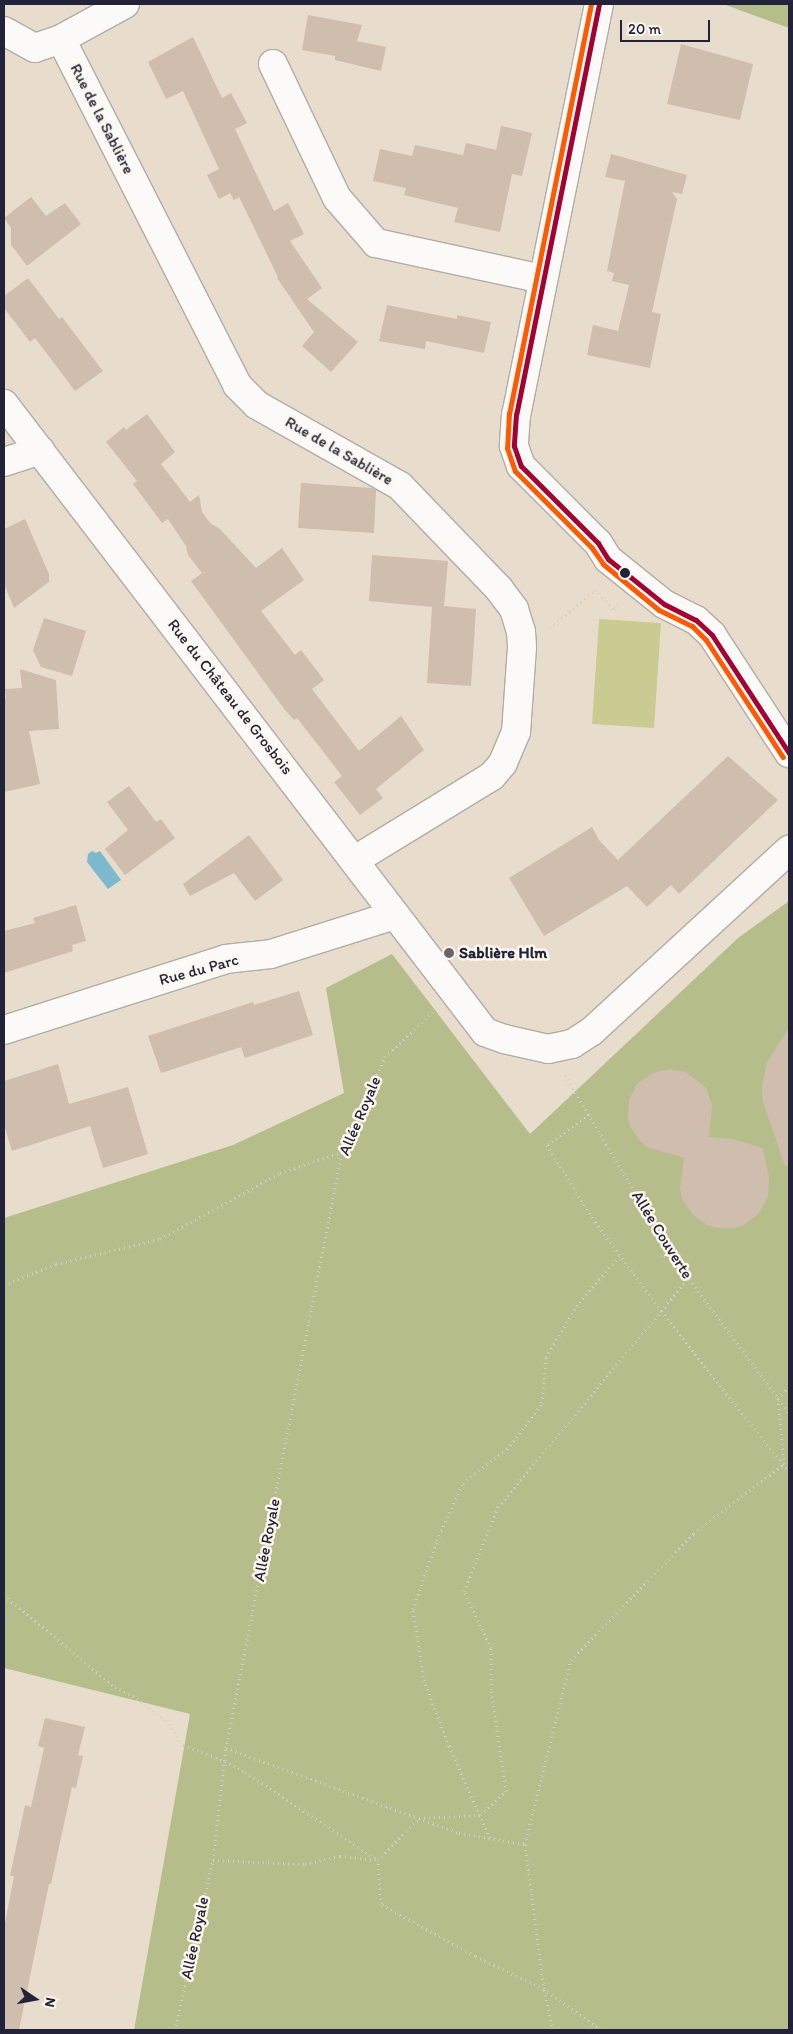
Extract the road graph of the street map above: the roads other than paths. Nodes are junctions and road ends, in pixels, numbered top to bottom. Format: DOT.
graph roads {
  1 [pos="125,4"];
  2 [pos="599,4"];
  3 [pos="4,31"];
  4 [pos="61,39"];
  5 [pos="273,64"];
  6 [pos="542,279"];
  7 [pos="4,404"];
  8 [pos="40,450"];
  9 [pos="4,462"];
  10 [pos="789,752"];
  11 [pos="789,850"];
  12 [pos="355,860"];
  13 [pos="395,915"];
  14 [pos="4,1030"];
  1 -- 4 [label="street"];
  2 -- 6 [label="street"];
  3 -- 4 [label="street"];
  4 -- 12 [label="street, Rue de la Sablière"];
  5 -- 6 [label="street"];
  6 -- 10 [label="street"];
  7 -- 8 [label="street, Rue du Château de Grosbois"];
  8 -- 9 [label="street"];
  8 -- 12 [label="street, Rue du Château de Grosbois"];
  11 -- 13 [label="street, Rue du Château de Grosbois"];
  12 -- 13 [label="street, Rue du Château de Grosbois"];
  13 -- 14 [label="street, Rue du Parc"];
}
